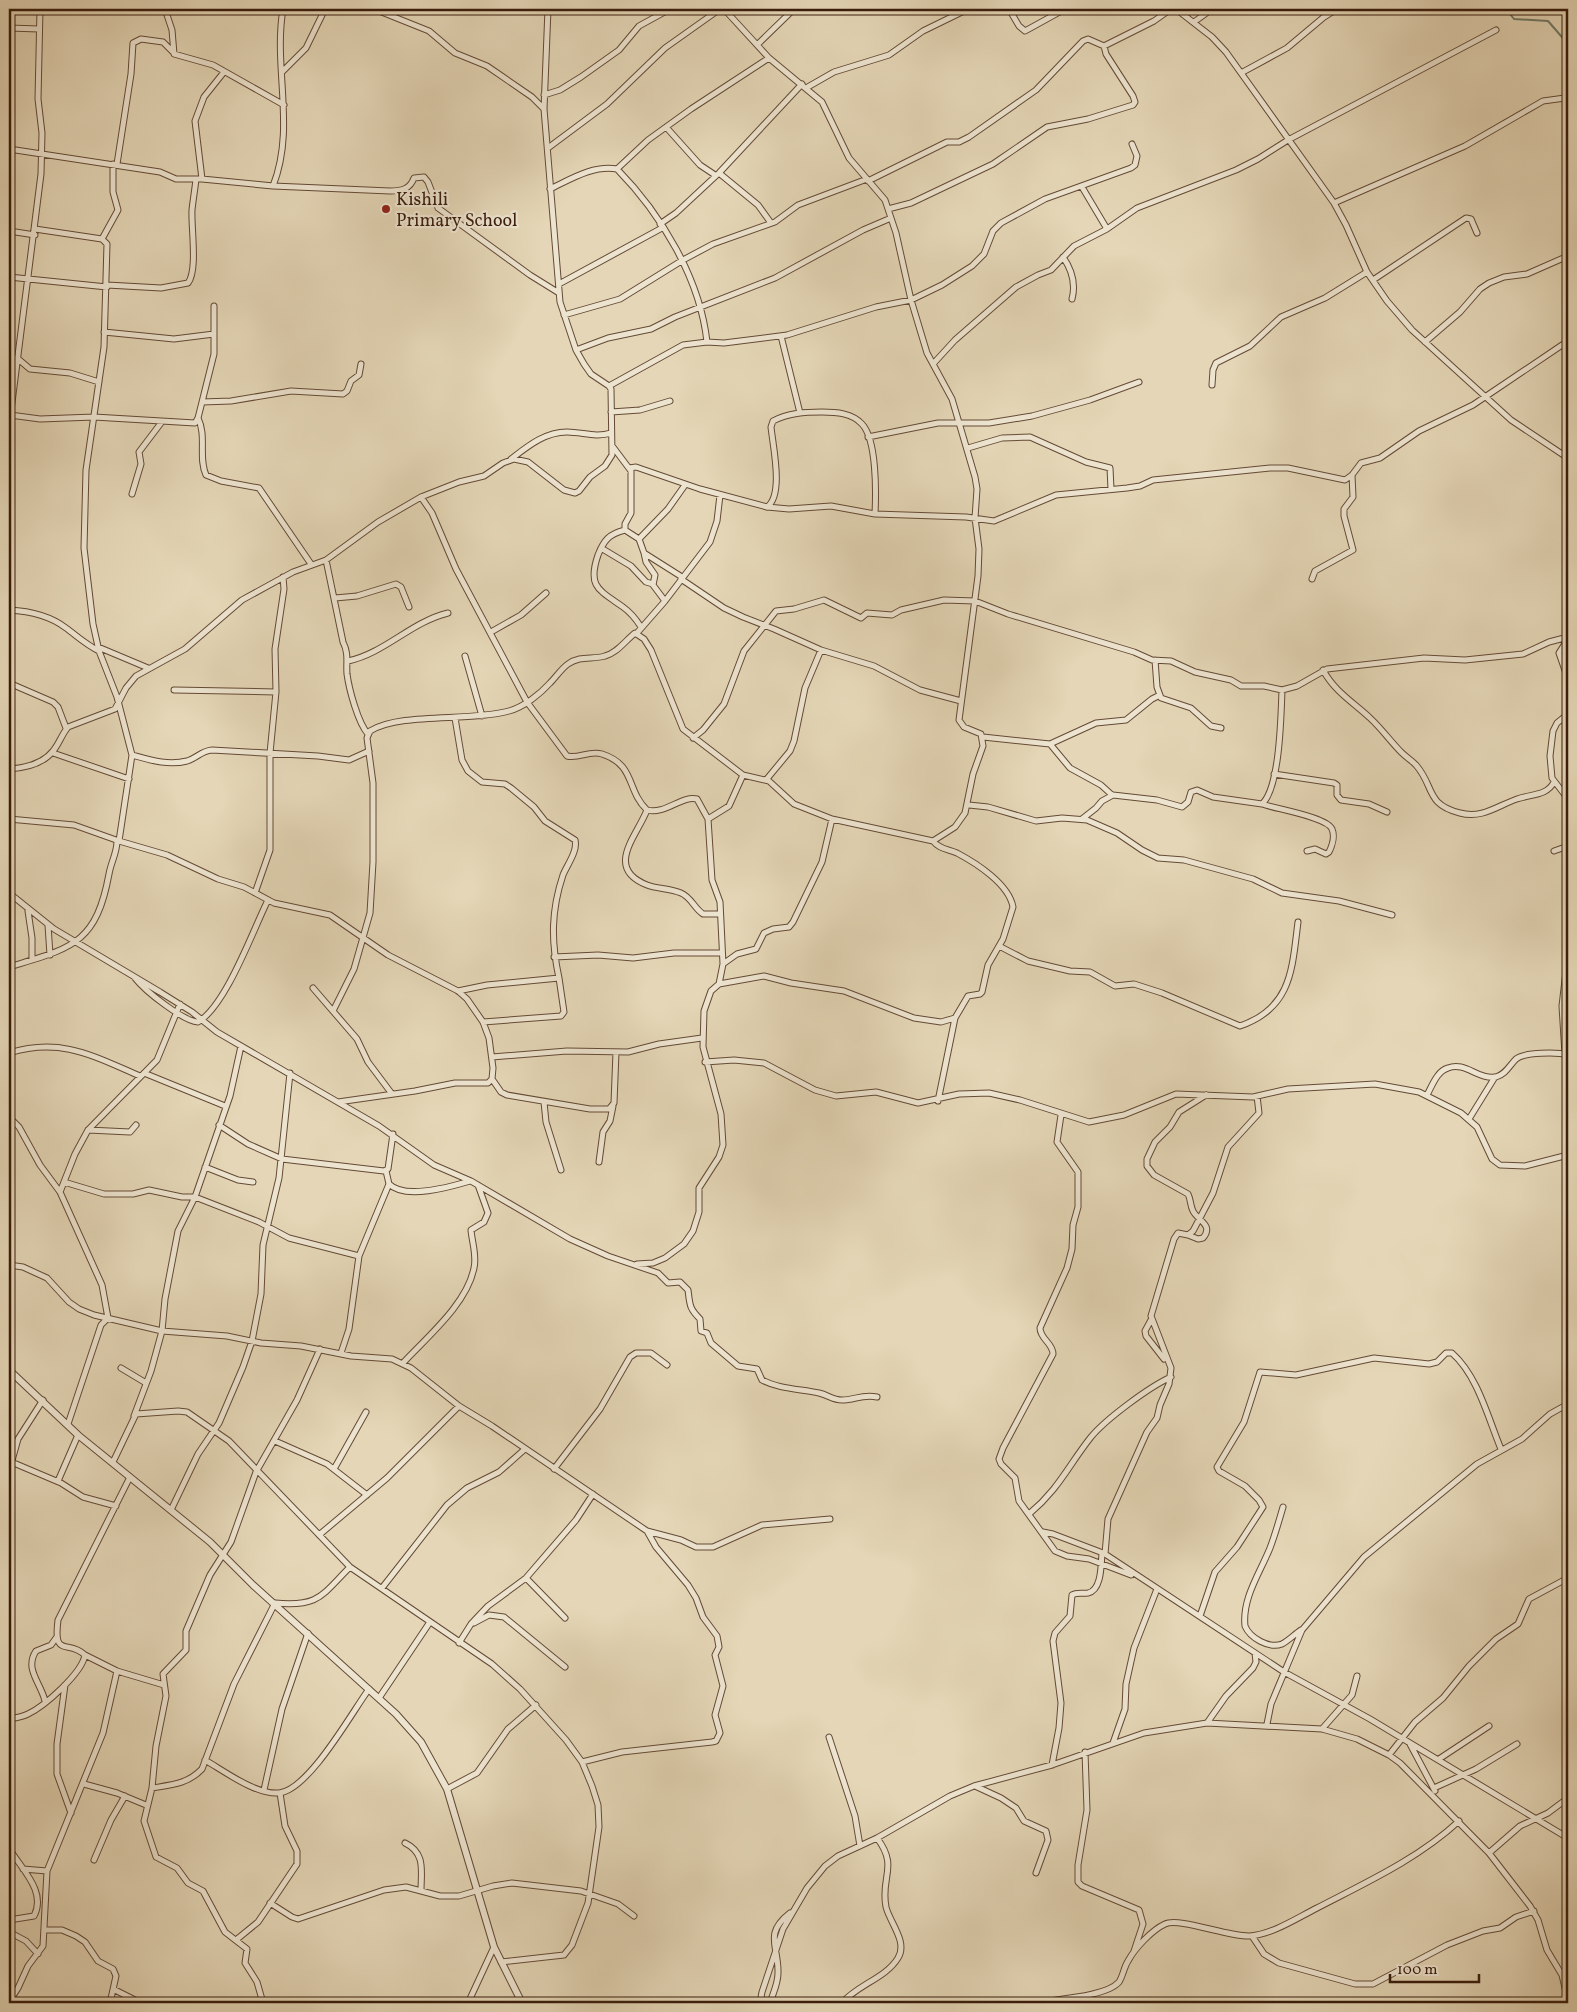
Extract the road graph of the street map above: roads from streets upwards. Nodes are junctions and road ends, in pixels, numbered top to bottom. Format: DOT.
graph roads {
  1 [pos="40,9"];
  2 [pos="165,9"];
  3 [pos="283,9"];
  4 [pos="325,9"];
  5 [pos="374,9"];
  6 [pos="548,9"];
  7 [pos="670,9"];
  8 [pos="720,9"];
  9 [pos="724,9"];
  10 [pos="794,9"];
  11 [pos="968,9"];
  12 [pos="1009,9"];
  13 [pos="1065,9"];
  14 [pos="1171,9"];
  15 [pos="1176,9"];
  16 [pos="1212,9"];
  17 [pos="1337,9"];
  18 [pos="1194,22"];
  19 [pos="9,28"];
  20 [pos="39,29"];
  21 [pos="1496,30"];
  22 [pos="758,44"];
  23 [pos="1104,46"];
  24 [pos="173,53"];
  25 [pos="769,58"];
  26 [pos="224,72"];
  27 [pos="282,72"];
  28 [pos="1241,73"];
  29 [pos="804,86"];
  30 [pos="544,95"];
  31 [pos="1565,98"];
  32 [pos="284,105"];
  33 [pos="544,108"];
  34 [pos="666,127"];
  35 [pos="1288,140"];
  36 [pos="1132,144"];
  37 [pos="548,148"];
  38 [pos="9,149"];
  39 [pos="43,154"];
  40 [pos="115,164"];
  41 [pos="617,169"];
  42 [pos="717,174"];
  43 [pos="199,179"];
  44 [pos="867,180"];
  45 [pos="273,186"];
  46 [pos="1082,187"];
  47 [pos="550,189"];
  48 [pos="1334,203"];
  49 [pos="888,210"];
  50 [pos="891,218"];
  51 [pos="771,223"];
  52 [pos="661,226"];
  53 [pos="1107,229"];
  54 [pos="9,231"];
  55 [pos="35,232"];
  56 [pos="1477,233"];
  57 [pos="102,239"];
  58 [pos="1568,256"];
  59 [pos="1063,257"];
  60 [pos="683,260"];
  61 [pos="1367,272"];
  62 [pos="9,277"];
  63 [pos="29,278"];
  64 [pos="1373,280"];
  65 [pos="559,284"];
  66 [pos="107,286"];
  67 [pos="559,294"];
  68 [pos="1072,299"];
  69 [pos="911,300"];
  70 [pos="214,306"];
  71 [pos="701,308"];
  72 [pos="564,316"];
  73 [pos="104,332"];
  74 [pos="214,334"];
  75 [pos="781,336"];
  76 [pos="1568,341"];
  77 [pos="707,342"];
  78 [pos="1425,342"];
  79 [pos="576,350"];
  80 [pos="17,358"];
  81 [pos="361,364"];
  82 [pos="933,364"];
  83 [pos="99,382"];
  84 [pos="1139,382"];
  85 [pos="609,386"];
  86 [pos="1212,386"];
  87 [pos="1486,397"];
  88 [pos="670,401"];
  89 [pos="202,402"];
  90 [pos="610,412"];
  91 [pos="10,413"];
  92 [pos="800,413"];
  93 [pos="94,417"];
  94 [pos="198,418"];
  95 [pos="161,423"];
  96 [pos="959,424"];
  97 [pos="9,426"];
  98 [pos="610,433"];
  99 [pos="868,437"];
  100 [pos="613,447"];
  101 [pos="968,448"];
  102 [pos="1568,458"];
  103 [pos="508,460"];
  104 [pos="629,468"];
  105 [pos="1352,475"];
  106 [pos="685,485"];
  107 [pos="1112,489"];
  108 [pos="132,494"];
  109 [pos="720,495"];
  110 [pos="421,497"];
  111 [pos="767,507"];
  112 [pos="875,514"];
  113 [pos="975,518"];
  114 [pos="625,530"];
  115 [pos="639,539"];
  116 [pos="601,548"];
  117 [pos="644,553"];
  118 [pos="326,560"];
  119 [pos="312,564"];
  120 [pos="283,578"];
  121 [pos="682,578"];
  122 [pos="1312,579"];
  123 [pos="653,584"];
  124 [pos="546,593"];
  125 [pos="335,598"];
  126 [pos="975,601"];
  127 [pos="666,602"];
  128 [pos="409,607"];
  129 [pos="9,610"];
  130 [pos="448,613"];
  131 [pos="764,625"];
  132 [pos="641,627"];
  133 [pos="491,632"];
  134 [pos="637,633"];
  135 [pos="1568,638"];
  136 [pos="98,649"];
  137 [pos="821,650"];
  138 [pos="465,656"];
  139 [pos="1155,660"];
  140 [pos="348,661"];
  141 [pos="148,668"];
  142 [pos="1323,670"];
  143 [pos="1568,679"];
  144 [pos="9,683"];
  145 [pos="174,690"];
  146 [pos="1282,690"];
  147 [pos="276,692"];
  148 [pos="1160,695"];
  149 [pos="961,701"];
  150 [pos="527,702"];
  151 [pos="119,705"];
  152 [pos="1568,714"];
  153 [pos="482,716"];
  154 [pos="455,718"];
  155 [pos="66,728"];
  156 [pos="1221,728"];
  157 [pos="368,734"];
  158 [pos="983,736"];
  159 [pos="693,738"];
  160 [pos="1050,744"];
  161 [pos="369,750"];
  162 [pos="53,753"];
  163 [pos="270,753"];
  164 [pos="132,754"];
  165 [pos="9,769"];
  166 [pos="1274,774"];
  167 [pos="743,775"];
  168 [pos="129,779"];
  169 [pos="766,780"];
  170 [pos="1554,782"];
  171 [pos="1112,795"];
  172 [pos="1568,799"];
  173 [pos="1262,804"];
  174 [pos="969,805"];
  175 [pos="648,810"];
  176 [pos="1387,812"];
  177 [pos="9,819"];
  178 [pos="708,819"];
  179 [pos="832,819"];
  180 [pos="1082,819"];
  181 [pos="118,841"];
  182 [pos="933,841"];
  183 [pos="1568,846"];
  184 [pos="1307,851"];
  185 [pos="1554,851"];
  186 [pos="9,893"];
  187 [pos="255,893"];
  188 [pos="268,900"];
  189 [pos="28,911"];
  190 [pos="720,914"];
  191 [pos="1392,915"];
  192 [pos="1298,922"];
  193 [pos="48,925"];
  194 [pos="363,939"];
  195 [pos="75,942"];
  196 [pos="999,946"];
  197 [pos="722,953"];
  198 [pos="1568,954"];
  199 [pos="50,955"];
  200 [pos="554,957"];
  201 [pos="32,960"];
  202 [pos="723,964"];
  203 [pos="9,967"];
  204 [pos="132,975"];
  205 [pos="558,978"];
  206 [pos="719,984"];
  207 [pos="313,988"];
  208 [pos="458,991"];
  209 [pos="180,1004"];
  210 [pos="177,1011"];
  211 [pos="332,1011"];
  212 [pos="955,1018"];
  213 [pos="202,1020"];
  214 [pos="483,1022"];
  215 [pos="702,1038"];
  216 [pos="241,1046"];
  217 [pos="616,1052"];
  218 [pos="9,1053"];
  219 [pos="1567,1054"];
  220 [pos="492,1058"];
  221 [pos="706,1062"];
  222 [pos="290,1073"];
  223 [pos="142,1075"];
  224 [pos="1494,1077"];
  225 [pos="492,1079"];
  226 [pos="392,1094"];
  227 [pos="1206,1095"];
  228 [pos="1428,1095"];
  229 [pos="1257,1096"];
  230 [pos="938,1100"];
  231 [pos="337,1102"];
  232 [pos="544,1102"];
  233 [pos="225,1106"];
  234 [pos="613,1106"];
  235 [pos="1061,1115"];
  236 [pos="9,1117"];
  237 [pos="1469,1118"];
  238 [pos="136,1125"];
  239 [pos="220,1125"];
  240 [pos="88,1130"];
  241 [pos="393,1134"];
  242 [pos="1568,1155"];
  243 [pos="282,1159"];
  244 [pos="599,1162"];
  245 [pos="205,1167"];
  246 [pos="561,1170"];
  247 [pos="386,1171"];
  248 [pos="471,1181"];
  249 [pos="64,1182"];
  250 [pos="253,1182"];
  251 [pos="389,1184"];
  252 [pos="478,1185"];
  253 [pos="60,1192"];
  254 [pos="195,1198"];
  255 [pos="1200,1217"];
  256 [pos="267,1226"];
  257 [pos="1188,1235"];
  258 [pos="360,1256"];
  259 [pos="631,1264"];
  260 [pos="9,1265"];
  261 [pos="108,1318"];
  262 [pos="1152,1320"];
  263 [pos="162,1331"];
  264 [pos="252,1341"];
  265 [pos="320,1349"];
  266 [pos="341,1353"];
  267 [pos="1168,1362"];
  268 [pos="403,1363"];
  269 [pos="667,1365"];
  270 [pos="121,1368"];
  271 [pos="9,1370"];
  272 [pos="1171,1377"];
  273 [pos="146,1383"];
  274 [pos="877,1397"];
  275 [pos="43,1400"];
  276 [pos="1568,1404"];
  277 [pos="458,1406"];
  278 [pos="366,1412"];
  279 [pos="133,1417"];
  280 [pos="68,1424"];
  281 [pos="213,1432"];
  282 [pos="78,1434"];
  283 [pos="275,1441"];
  284 [pos="525,1449"];
  285 [pos="1501,1449"];
  286 [pos="10,1461"];
  287 [pos="113,1462"];
  288 [pos="334,1469"];
  289 [pos="554,1469"];
  290 [pos="9,1471"];
  291 [pos="256,1472"];
  292 [pos="130,1477"];
  293 [pos="58,1481"];
  294 [pos="593,1494"];
  295 [pos="368,1495"];
  296 [pos="116,1506"];
  297 [pos="1283,1507"];
  298 [pos="171,1510"];
  299 [pos="1029,1514"];
  300 [pos="830,1519"];
  301 [pos="647,1531"];
  302 [pos="1043,1532"];
  303 [pos="319,1535"];
  304 [pos="1103,1553"];
  305 [pos="223,1555"];
  306 [pos="1101,1563"];
  307 [pos="350,1567"];
  308 [pos="526,1578"];
  309 [pos="1139,1578"];
  310 [pos="1568,1578"];
  311 [pos="382,1588"];
  312 [pos="1157,1589"];
  313 [pos="275,1604"];
  314 [pos="1200,1616"];
  315 [pos="565,1618"];
  316 [pos="430,1622"];
  317 [pos="471,1624"];
  318 [pos="1302,1630"];
  319 [pos="308,1633"];
  320 [pos="56,1638"];
  321 [pos="459,1643"];
  322 [pos="1255,1653"];
  323 [pos="85,1655"];
  324 [pos="565,1666"];
  325 [pos="117,1672"];
  326 [pos="1284,1672"];
  327 [pos="1357,1676"];
  328 [pos="65,1685"];
  329 [pos="164,1685"];
  330 [pos="369,1689"];
  331 [pos="379,1698"];
  332 [pos="45,1701"];
  333 [pos="1345,1704"];
  334 [pos="536,1705"];
  335 [pos="9,1719"];
  336 [pos="1207,1723"];
  337 [pos="1267,1724"];
  338 [pos="1489,1726"];
  339 [pos="1322,1729"];
  340 [pos="829,1737"];
  341 [pos="1402,1738"];
  342 [pos="1409,1742"];
  343 [pos="1113,1743"];
  344 [pos="1517,1744"];
  345 [pos="1085,1752"];
  346 [pos="1390,1755"];
  347 [pos="1439,1759"];
  348 [pos="206,1760"];
  349 [pos="582,1762"];
  350 [pos="1052,1765"];
  351 [pos="1464,1775"];
  352 [pos="84,1784"];
  353 [pos="974,1786"];
  354 [pos="152,1788"];
  355 [pos="1434,1788"];
  356 [pos="447,1789"];
  357 [pos="264,1790"];
  358 [pos="280,1793"];
  359 [pos="125,1796"];
  360 [pos="1568,1798"];
  361 [pos="1440,1803"];
  362 [pos="146,1805"];
  363 [pos="71,1814"];
  364 [pos="1536,1820"];
  365 [pos="1459,1821"];
  366 [pos="877,1838"];
  367 [pos="1568,1838"];
  368 [pos="405,1844"];
  369 [pos="860,1846"];
  370 [pos="9,1848"];
  371 [pos="1488,1852"];
  372 [pos="94,1860"];
  373 [pos="22,1869"];
  374 [pos="47,1871"];
  375 [pos="1036,1874"];
  376 [pos="421,1891"];
  377 [pos="477,1891"];
  378 [pos="590,1894"];
  379 [pos="270,1903"];
  380 [pos="1534,1912"];
  381 [pos="634,1916"];
  382 [pos="9,1920"];
  383 [pos="44,1930"];
  384 [pos="9,1932"];
  385 [pos="1252,1936"];
  386 [pos="236,1940"];
  387 [pos="494,1947"];
  388 [pos="774,1952"];
  389 [pos="38,1954"];
  390 [pos="1133,1954"];
  391 [pos="501,1962"];
  392 [pos="115,1990"];
  393 [pos="1568,2000"];
  394 [pos="9,2002"];
  395 [pos="110,2003"];
  396 [pos="141,2003"];
  397 [pos="262,2003"];
  398 [pos="468,2003"];
  399 [pos="522,2003"];
  400 [pos="760,2003"];
  401 [pos="770,2003"];
  402 [pos="842,2003"];
  403 [pos="1035,2003"];
  404 [pos="1558,2003"];
  1 -- 20 [label="street"];
  2 -- 24 [label="street"];
  3 -- 27 [label="street"];
  4 -- 27 [label="street"];
  5 -- 33 [label="street"];
  6 -- 30 [label="street"];
  7 -- 30 [label="street"];
  8 -- 37 [label="street"];
  9 -- 22 [label="street"];
  10 -- 22 [label="street"];
  11 -- 29 [label="street"];
  12 -- 13 [label="street"];
  14 -- 23 [label="street"];
  15 -- 18 [label="street"];
  16 -- 18 [label="street"];
  17 -- 28 [label="street"];
  18 -- 28 [label="street"];
  19 -- 20 [label="street"];
  20 -- 39 [label="street"];
  21 -- 35 [label="street"];
  22 -- 25 [label="street"];
  23 -- 44 [label="street"];
  23 -- 49 [label="street"];
  24 -- 26 [label="street"];
  24 -- 40 [label="street"];
  25 -- 29 [label="street"];
  25 -- 34 [label="street"];
  26 -- 32 [label="street"];
  26 -- 43 [label="street"];
  27 -- 32 [label="street"];
  28 -- 35 [label="street"];
  29 -- 42 [label="street"];
  29 -- 44 [label="street"];
  30 -- 33 [label="street"];
  31 -- 48 [label="street"];
  32 -- 45 [label="street"];
  33 -- 37 [label="street"];
  34 -- 41 [label="street"];
  34 -- 42 [label="street"];
  35 -- 48 [label="street"];
  35 -- 53 [label="street"];
  36 -- 46 [label="street"];
  37 -- 47 [label="street"];
  38 -- 39 [label="street"];
  39 -- 40 [label="street"];
  39 -- 55 [label="street"];
  40 -- 43 [label="street"];
  40 -- 57 [label="street"];
  41 -- 47 [label="street"];
  41 -- 52 [label="street"];
  42 -- 51 [label="street"];
  42 -- 52 [label="street"];
  43 -- 45 [label="street"];
  43 -- 66 [label="street"];
  44 -- 49 [label="street"];
  44 -- 51 [label="street"];
  45 -- 67 [label="street"];
  46 -- 53 [label="street"];
  46 -- 69 [label="street"];
  47 -- 65 [label="street"];
  48 -- 61 [label="street"];
  49 -- 50 [label="street"];
  50 -- 69 [label="street"];
  50 -- 71 [label="street"];
  51 -- 60 [label="street"];
  52 -- 60 [label="street"];
  52 -- 65 [label="street"];
  53 -- 59 [label="street"];
  54 -- 55 [label="street"];
  55 -- 57 [label="street"];
  55 -- 63 [label="street"];
  56 -- 64 [label="street"];
  57 -- 66 [label="street"];
  58 -- 78 [label="street"];
  59 -- 68 [label="street"];
  59 -- 82 [label="street"];
  60 -- 71 [label="street"];
  60 -- 72 [label="street"];
  61 -- 64 [label="street"];
  61 -- 86 [label="street"];
  62 -- 63 [label="street"];
  63 -- 66 [label="street"];
  63 -- 80 [label="street"];
  64 -- 78 [label="street"];
  65 -- 67 [label="street"];
  66 -- 73 [label="street"];
  67 -- 72 [label="street"];
  69 -- 75 [label="street"];
  69 -- 82 [label="street"];
  70 -- 74 [label="street"];
  71 -- 77 [label="street"];
  71 -- 79 [label="street"];
  72 -- 79 [label="street"];
  73 -- 74 [label="street"];
  73 -- 83 [label="street"];
  74 -- 89 [label="street"];
  75 -- 77 [label="street"];
  75 -- 92 [label="street"];
  76 -- 87 [label="street"];
  77 -- 85 [label="street"];
  78 -- 87 [label="street"];
  79 -- 85 [label="street"];
  80 -- 83 [label="street"];
  80 -- 91 [label="street"];
  81 -- 89 [label="street"];
  82 -- 96 [label="street"];
  83 -- 93 [label="street"];
  84 -- 96 [label="street"];
  85 -- 90 [label="street"];
  87 -- 102 [label="street"];
  87 -- 105 [label="street"];
  88 -- 90 [label="street"];
  89 -- 94 [label="street"];
  90 -- 98 [label="street"];
  91 -- 93 [label="street"];
  91 -- 97 [label="street"];
  92 -- 99 [label="street"];
  92 -- 111 [label="street"];
  93 -- 95 [label="street"];
  93 -- 136 [label="street"];
  94 -- 95 [label="street"];
  94 -- 119 [label="street"];
  95 -- 108 [label="street"];
  96 -- 99 [label="street"];
  96 -- 101 [label="street"];
  98 -- 100 [label="street"];
  98 -- 103 [label="street"];
  99 -- 112 [label="street"];
  100 -- 103 [label="street"];
  100 -- 104 [label="street"];
  101 -- 107 [label="street"];
  101 -- 113 [label="street"];
  103 -- 110 [label="street"];
  104 -- 106 [label="street"];
  104 -- 114 [label="street"];
  105 -- 107 [label="street"];
  105 -- 122 [label="street"];
  106 -- 109 [label="street"];
  106 -- 115 [label="street"];
  107 -- 113 [label="street"];
  109 -- 111 [label="street"];
  109 -- 121 [label="street"];
  110 -- 118 [label="street"];
  110 -- 133 [label="street"];
  111 -- 112 [label="street"];
  112 -- 113 [label="street"];
  113 -- 126 [label="street"];
  114 -- 115 [label="street"];
  114 -- 116 [label="street"];
  115 -- 117 [label="street"];
  116 -- 123 [label="street"];
  116 -- 132 [label="street"];
  117 -- 121 [label="street"];
  117 -- 123 [label="street"];
  118 -- 119 [label="street"];
  118 -- 125 [label="street"];
  119 -- 120 [label="street"];
  120 -- 141 [label="street"];
  120 -- 147 [label="street"];
  121 -- 127 [label="street"];
  121 -- 131 [label="street"];
  123 -- 127 [label="street"];
  124 -- 133 [label="street"];
  125 -- 128 [label="street"];
  125 -- 140 [label="street"];
  126 -- 131 [label="street"];
  126 -- 139 [label="street"];
  126 -- 149 [label="street"];
  127 -- 132 [label="street"];
  129 -- 136 [label="street"];
  130 -- 140 [label="street"];
  131 -- 137 [label="street"];
  131 -- 159 [label="street"];
  132 -- 134 [label="street"];
  133 -- 150 [label="street"];
  134 -- 150 [label="street"];
  134 -- 159 [label="street"];
  135 -- 142 [label="street"];
  135 -- 143 [label="street"];
  136 -- 141 [label="street"];
  136 -- 151 [label="street"];
  137 -- 149 [label="street"];
  137 -- 169 [label="street"];
  138 -- 153 [label="street"];
  139 -- 146 [label="street"];
  139 -- 148 [label="street"];
  140 -- 157 [label="street"];
  141 -- 151 [label="street"];
  142 -- 146 [label="street"];
  142 -- 170 [label="street"];
  144 -- 155 [label="street"];
  145 -- 147 [label="street"];
  146 -- 166 [label="street"];
  147 -- 163 [label="street"];
  148 -- 156 [label="street"];
  148 -- 160 [label="street"];
  149 -- 158 [label="street"];
  150 -- 153 [label="street"];
  150 -- 175 [label="street"];
  151 -- 155 [label="street"];
  151 -- 164 [label="street"];
  152 -- 170 [label="street"];
  153 -- 154 [label="street"];
  154 -- 157 [label="street"];
  154 -- 200 [label="street"];
  155 -- 162 [label="street"];
  157 -- 161 [label="street"];
  158 -- 160 [label="street"];
  158 -- 174 [label="street"];
  159 -- 167 [label="street"];
  160 -- 171 [label="street"];
  161 -- 163 [label="street"];
  161 -- 194 [label="street"];
  162 -- 165 [label="street"];
  162 -- 168 [label="street"];
  163 -- 164 [label="street"];
  163 -- 187 [label="street"];
  164 -- 168 [label="street"];
  166 -- 173 [label="street"];
  166 -- 176 [label="street"];
  167 -- 169 [label="street"];
  167 -- 178 [label="street"];
  168 -- 181 [label="street"];
  169 -- 179 [label="street"];
  170 -- 172 [label="street"];
  171 -- 173 [label="street"];
  171 -- 180 [label="street"];
  173 -- 184 [label="street"];
  174 -- 180 [label="street"];
  174 -- 182 [label="street"];
  175 -- 178 [label="street"];
  175 -- 190 [label="street"];
  177 -- 181 [label="street"];
  178 -- 190 [label="street"];
  179 -- 182 [label="street"];
  179 -- 202 [label="street"];
  180 -- 191 [label="street"];
  181 -- 187 [label="street"];
  181 -- 195 [label="street"];
  182 -- 196 [label="street"];
  183 -- 185 [label="street"];
  186 -- 189 [label="street"];
  187 -- 188 [label="street"];
  188 -- 194 [label="street"];
  188 -- 213 [label="street"];
  189 -- 193 [label="street"];
  189 -- 201 [label="street"];
  190 -- 197 [label="street"];
  192 -- 196 [label="street"];
  193 -- 195 [label="street"];
  193 -- 199 [label="street"];
  194 -- 208 [label="street"];
  194 -- 211 [label="street"];
  195 -- 199 [label="street"];
  195 -- 204 [label="street"];
  196 -- 212 [label="street"];
  197 -- 200 [label="street"];
  197 -- 202 [label="street"];
  198 -- 219 [label="street"];
  199 -- 201 [label="street"];
  200 -- 205 [label="street"];
  201 -- 203 [label="street"];
  202 -- 206 [label="street"];
  204 -- 209 [label="street"];
  204 -- 210 [label="street"];
  205 -- 208 [label="street"];
  205 -- 214 [label="street"];
  206 -- 212 [label="street"];
  206 -- 215 [label="street"];
  207 -- 211 [label="street"];
  208 -- 214 [label="street"];
  209 -- 210 [label="street"];
  209 -- 213 [label="street"];
  210 -- 213 [label="street"];
  210 -- 223 [label="street"];
  211 -- 226 [label="street"];
  212 -- 230 [label="street"];
  213 -- 216 [label="street"];
  214 -- 220 [label="street"];
  215 -- 217 [label="street"];
  215 -- 221 [label="street"];
  216 -- 222 [label="street"];
  216 -- 233 [label="street"];
  217 -- 220 [label="street"];
  217 -- 234 [label="street"];
  218 -- 223 [label="street"];
  219 -- 224 [label="street"];
  220 -- 225 [label="street"];
  221 -- 230 [label="street"];
  221 -- 259 [label="street"];
  222 -- 231 [label="street"];
  222 -- 243 [label="street"];
  223 -- 233 [label="street"];
  223 -- 240 [label="street"];
  224 -- 228 [label="street"];
  224 -- 237 [label="street"];
  225 -- 226 [label="street"];
  225 -- 232 [label="street"];
  226 -- 231 [label="street"];
  227 -- 229 [label="street"];
  227 -- 235 [label="street"];
  227 -- 255 [label="street"];
  228 -- 229 [label="street"];
  228 -- 237 [label="street"];
  229 -- 255 [label="street"];
  230 -- 235 [label="street"];
  231 -- 241 [label="street"];
  232 -- 234 [label="street"];
  232 -- 246 [label="street"];
  233 -- 239 [label="street"];
  234 -- 244 [label="street"];
  235 -- 299 [label="street"];
  236 -- 253 [label="street"];
  237 -- 242 [label="street"];
  238 -- 240 [label="street"];
  239 -- 243 [label="street"];
  239 -- 245 [label="street"];
  240 -- 249 [label="street"];
  241 -- 247 [label="street"];
  241 -- 248 [label="street"];
  243 -- 247 [label="street"];
  243 -- 256 [label="street"];
  245 -- 250 [label="street"];
  245 -- 254 [label="street"];
  247 -- 251 [label="street"];
  248 -- 251 [label="street"];
  248 -- 252 [label="street"];
  249 -- 253 [label="street"];
  249 -- 254 [label="street"];
  251 -- 258 [label="street"];
  252 -- 259 [label="street"];
  252 -- 268 [label="street"];
  253 -- 261 [label="street"];
  254 -- 256 [label="street"];
  254 -- 263 [label="street"];
  255 -- 257 [label="street"];
  255 -- 257 [label="street"];
  256 -- 258 [label="street"];
  256 -- 264 [label="street"];
  257 -- 262 [label="street"];
  258 -- 266 [label="street"];
  259 -- 274 [label="street"];
  260 -- 261 [label="street"];
  261 -- 263 [label="street"];
  261 -- 280 [label="street"];
  262 -- 267 [label="street"];
  262 -- 267 [label="street"];
  263 -- 264 [label="street"];
  263 -- 273 [label="street"];
  264 -- 265 [label="street"];
  264 -- 281 [label="street"];
  265 -- 266 [label="street"];
  265 -- 283 [label="street"];
  266 -- 268 [label="street"];
  267 -- 272 [label="street"];
  268 -- 277 [label="street"];
  269 -- 289 [label="street"];
  270 -- 273 [label="street"];
  271 -- 275 [label="street"];
  272 -- 299 [label="street"];
  272 -- 304 [label="street"];
  273 -- 279 [label="street"];
  275 -- 280 [label="street"];
  275 -- 286 [label="street"];
  276 -- 285 [label="street"];
  277 -- 284 [label="street"];
  277 -- 295 [label="street"];
  278 -- 288 [label="street"];
  279 -- 281 [label="street"];
  279 -- 287 [label="street"];
  280 -- 282 [label="street"];
  281 -- 291 [label="street"];
  281 -- 298 [label="street"];
  282 -- 287 [label="street"];
  282 -- 293 [label="street"];
  283 -- 288 [label="street"];
  283 -- 291 [label="street"];
  284 -- 289 [label="street"];
  284 -- 311 [label="street"];
  285 -- 314 [label="street"];
  285 -- 318 [label="street"];
  286 -- 290 [label="street"];
  286 -- 293 [label="street"];
  287 -- 292 [label="street"];
  288 -- 295 [label="street"];
  289 -- 294 [label="street"];
  291 -- 303 [label="street"];
  291 -- 305 [label="street"];
  292 -- 296 [label="street"];
  292 -- 298 [label="street"];
  293 -- 296 [label="street"];
  294 -- 301 [label="street"];
  294 -- 308 [label="street"];
  295 -- 303 [label="street"];
  296 -- 320 [label="street"];
  297 -- 318 [label="street"];
  298 -- 305 [label="street"];
  299 -- 302 [label="street"];
  300 -- 301 [label="street"];
  301 -- 349 [label="street"];
  302 -- 304 [label="street"];
  302 -- 306 [label="street"];
  303 -- 307 [label="street"];
  304 -- 306 [label="street"];
  304 -- 309 [label="street"];
  305 -- 313 [label="street"];
  305 -- 329 [label="street"];
  306 -- 309 [label="street"];
  306 -- 350 [label="street"];
  307 -- 311 [label="street"];
  307 -- 313 [label="street"];
  308 -- 315 [label="street"];
  308 -- 317 [label="street"];
  309 -- 312 [label="street"];
  310 -- 341 [label="street"];
  311 -- 316 [label="street"];
  312 -- 314 [label="street"];
  312 -- 343 [label="street"];
  313 -- 319 [label="street"];
  313 -- 348 [label="street"];
  314 -- 322 [label="street"];
  316 -- 321 [label="street"];
  316 -- 331 [label="street"];
  317 -- 321 [label="street"];
  317 -- 324 [label="street"];
  318 -- 326 [label="street"];
  319 -- 330 [label="street"];
  319 -- 357 [label="street"];
  320 -- 323 [label="street"];
  320 -- 332 [label="street"];
  321 -- 334 [label="street"];
  322 -- 326 [label="street"];
  322 -- 336 [label="street"];
  323 -- 325 [label="street"];
  323 -- 328 [label="street"];
  325 -- 329 [label="street"];
  325 -- 352 [label="street"];
  326 -- 333 [label="street"];
  326 -- 337 [label="street"];
  327 -- 333 [label="street"];
  328 -- 332 [label="street"];
  328 -- 363 [label="street"];
  329 -- 354 [label="street"];
  330 -- 331 [label="street"];
  330 -- 358 [label="street"];
  331 -- 356 [label="street"];
  332 -- 335 [label="street"];
  333 -- 339 [label="street"];
  333 -- 341 [label="street"];
  334 -- 349 [label="street"];
  334 -- 356 [label="street"];
  336 -- 337 [label="street"];
  336 -- 343 [label="street"];
  337 -- 339 [label="street"];
  338 -- 347 [label="street"];
  339 -- 346 [label="street"];
  340 -- 369 [label="street"];
  341 -- 342 [label="street"];
  341 -- 346 [label="street"];
  342 -- 347 [label="street"];
  342 -- 355 [label="street"];
  343 -- 345 [label="street"];
  344 -- 351 [label="street"];
  345 -- 350 [label="street"];
  345 -- 390 [label="street"];
  346 -- 361 [label="street"];
  347 -- 351 [label="street"];
  348 -- 354 [label="street"];
  348 -- 357 [label="street"];
  349 -- 378 [label="street"];
  350 -- 353 [label="street"];
  351 -- 355 [label="street"];
  351 -- 364 [label="street"];
  352 -- 359 [label="street"];
  352 -- 363 [label="street"];
  353 -- 366 [label="street"];
  353 -- 375 [label="street"];
  354 -- 362 [label="street"];
  355 -- 361 [label="street"];
  356 -- 377 [label="street"];
  357 -- 358 [label="street"];
  358 -- 379 [label="street"];
  359 -- 362 [label="street"];
  359 -- 372 [label="street"];
  360 -- 364 [label="street"];
  361 -- 365 [label="street"];
  362 -- 386 [label="street"];
  363 -- 374 [label="street"];
  364 -- 367 [label="street"];
  364 -- 371 [label="street"];
  365 -- 371 [label="street"];
  365 -- 385 [label="street"];
  366 -- 369 [label="street"];
  366 -- 402 [label="street"];
  368 -- 376 [label="street"];
  369 -- 388 [label="street"];
  370 -- 373 [label="street"];
  371 -- 380 [label="street"];
  373 -- 374 [label="street"];
  373 -- 382 [label="street"];
  374 -- 383 [label="street"];
  376 -- 377 [label="street"];
  376 -- 379 [label="street"];
  377 -- 378 [label="street"];
  377 -- 387 [label="street"];
  378 -- 381 [label="street"];
  378 -- 391 [label="street"];
  379 -- 386 [label="street"];
  380 -- 385 [label="street"];
  380 -- 393 [label="street"];
  383 -- 389 [label="street"];
  383 -- 392 [label="street"];
  384 -- 389 [label="street"];
  385 -- 390 [label="street"];
  386 -- 397 [label="street"];
  387 -- 391 [label="street"];
  387 -- 398 [label="street"];
  388 -- 400 [label="street"];
  388 -- 401 [label="street"];
  389 -- 394 [label="street"];
  390 -- 403 [label="street"];
  391 -- 399 [label="street"];
  392 -- 395 [label="street"];
  392 -- 396 [label="street"];
  393 -- 404 [label="street"];
}
